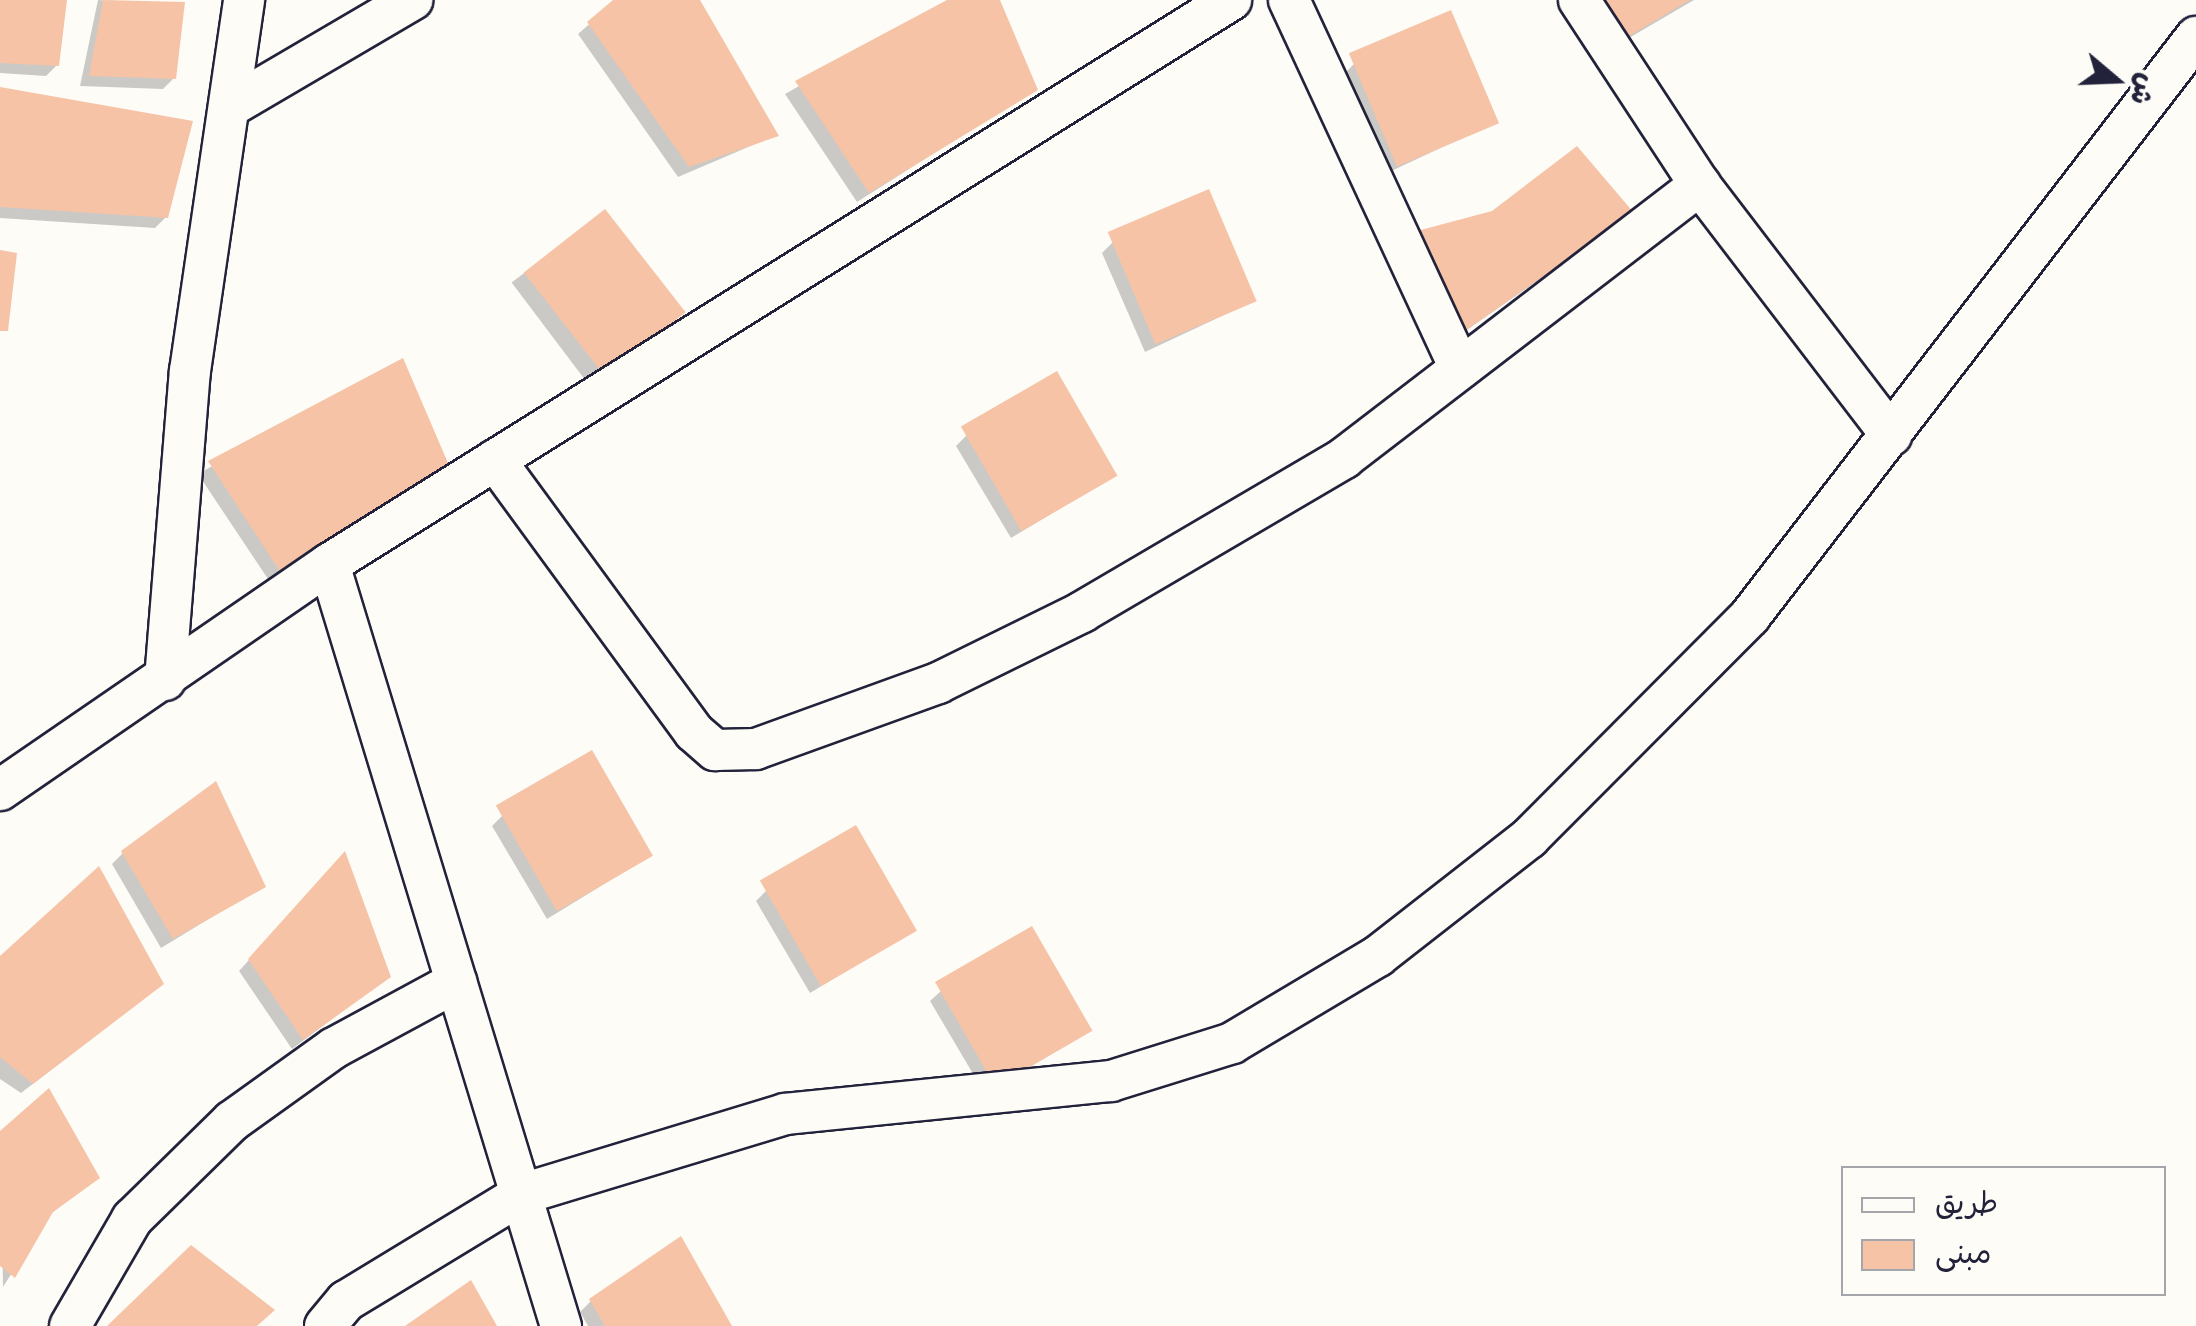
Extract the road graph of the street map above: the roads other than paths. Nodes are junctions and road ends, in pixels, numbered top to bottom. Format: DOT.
graph roads {
  1 [pos="244,0"];
  2 [pos="412,0"];
  3 [pos="1230,0"];
  4 [pos="1288,0"];
  5 [pos="1579,0"];
  6 [pos="2196,37"];
  7 [pos="233,106"];
  8 [pos="1700,186"];
  9 [pos="1460,368"];
  10 [pos="1891,435"];
  11 [pos="495,460"];
  12 [pos="329,564"];
  13 [pos="164,680"];
  14 [pos="0,790"];
  15 [pos="456,982"];
  16 [pos="522,1194"];
  17 [pos="70,1326"];
  18 [pos="325,1326"];
  19 [pos="561,1326"];
  1 -- 7 [label="street"];
  2 -- 7 [label="street"];
  3 -- 11 [label="street"];
  4 -- 9 [label="street"];
  5 -- 8 [label="street"];
  6 -- 10 [label="street"];
  7 -- 13 [label="street"];
  8 -- 9 [label="street"];
  8 -- 10 [label="street"];
  9 -- 11 [label="street"];
  10 -- 16 [label="street"];
  11 -- 12 [label="street"];
  12 -- 13 [label="street"];
  12 -- 15 [label="street"];
  13 -- 14 [label="street"];
  15 -- 16 [label="street"];
  15 -- 17 [label="street"];
  16 -- 18 [label="street"];
  16 -- 19 [label="street"];
}
